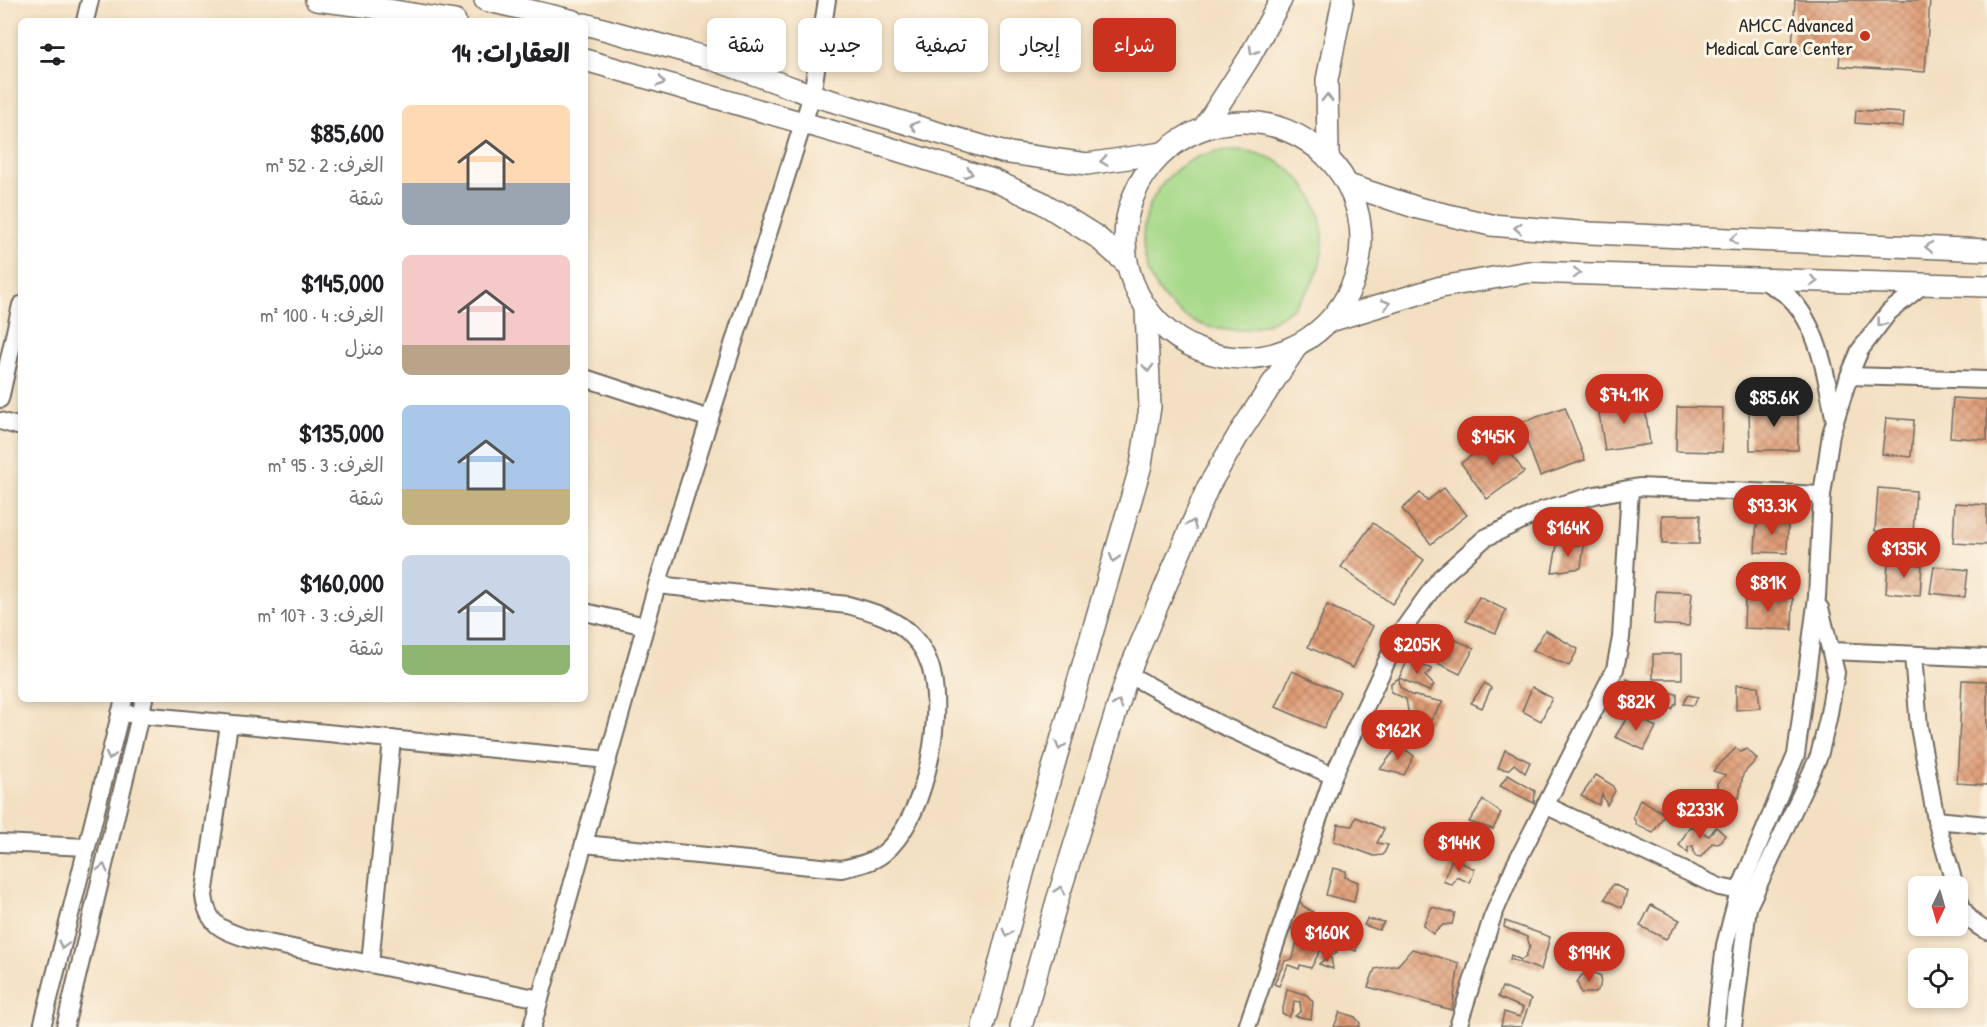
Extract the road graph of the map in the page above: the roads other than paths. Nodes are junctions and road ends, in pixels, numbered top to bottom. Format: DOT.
graph roads {
  1 [pos="90,0"];
  2 [pos="316,0"];
  3 [pos="485,0"];
  4 [pos="827,0"];
  5 [pos="1281,0"];
  6 [pos="1343,0"];
  7 [pos="86,18"];
  8 [pos="435,18"];
  9 [pos="561,18"];
  10 [pos="588,25"];
  11 [pos="588,61"];
  12 [pos="812,95"];
  13 [pos="803,125"];
  14 [pos="1205,126"];
  15 [pos="1162,153"];
  16 [pos="1328,156"];
  17 [pos="1351,186"];
  18 [pos="1987,250"];
  19 [pos="1126,263"];
  20 [pos="1761,279"];
  21 [pos="1924,284"];
  22 [pos="1987,286"];
  23 [pos="1146,309"];
  24 [pos="18,318"];
  25 [pos="1330,321"];
  26 [pos="1298,346"];
  27 [pos="1849,376"];
  28 [pos="588,379"];
  29 [pos="1987,380"];
  30 [pos="0,399"];
  31 [pos="710,419"];
  32 [pos="0,421"];
  33 [pos="1835,421"];
  34 [pos="18,427"];
  35 [pos="1629,489"];
  36 [pos="1822,495"];
  37 [pos="657,585"];
  38 [pos="1817,597"];
  39 [pos="588,613"];
  40 [pos="645,626"];
  41 [pos="1832,651"];
  42 [pos="1913,655"];
  43 [pos="1987,657"];
  44 [pos="1128,674"];
  45 [pos="122,706"];
  46 [pos="142,707"];
  47 [pos="229,724"];
  48 [pos="392,739"];
  49 [pos="608,760"];
  50 [pos="1333,776"];
  51 [pos="1545,805"];
  52 [pos="1936,820"];
  53 [pos="1987,825"];
  54 [pos="0,843"];
  55 [pos="584,844"];
  56 [pos="87,847"];
  57 [pos="1952,876"];
  58 [pos="1739,891"];
  59 [pos="1968,916"];
  60 [pos="1987,932"];
  61 [pos="370,964"];
  62 [pos="540,999"];
  63 [pos="42,1027"];
  64 [pos="65,1027"];
  65 [pos="532,1027"];
  66 [pos="983,1027"];
  67 [pos="1021,1027"];
  68 [pos="1247,1027"];
  69 [pos="1458,1027"];
  70 [pos="1715,1027"];
  71 [pos="1733,1027"];
  1 -- 7 [label="street"];
  2 -- 8 [label="main road"];
  3 -- 9 [label="main road"];
  4 -- 12 [label="street"];
  5 -- 14 [label="main road, one-way"];
  16 -- 6 [label="main road, one-way"];
  10 -- 12 [label="main road"];
  11 -- 13 [label="main road, one-way"];
  12 -- 13 [label="street"];
  15 -- 12 [label="main road, one-way"];
  13 -- 19 [label="main road, one-way"];
  13 -- 31 [label="street"];
  14 -- 15 [label="main road"];
  14 -- 16 [label="main road"];
  15 -- 19 [label="main road"];
  16 -- 17 [label="main road"];
  18 -- 17 [label="main road, one-way"];
  17 -- 25 [label="main road"];
  19 -- 23 [label="main road"];
  20 -- 21 [label="main road, one-way"];
  25 -- 20 [label="main road, one-way"];
  20 -- 33 [label="street"];
  21 -- 22 [label="main road"];
  21 -- 27 [label="street, one-way"];
  23 -- 26 [label="main road"];
  23 -- 66 [label="main road, one-way"];
  24 -- 30 [label="street"];
  25 -- 26 [label="main road"];
  44 -- 26 [label="main road, one-way"];
  27 -- 29 [label="street"];
  27 -- 33 [label="street"];
  28 -- 31 [label="street"];
  31 -- 37 [label="street"];
  32 -- 34 [label="street"];
  33 -- 36 [label="street"];
  35 -- 36 [label="street"];
  35 -- 50 [label="street"];
  35 -- 51 [label="street"];
  36 -- 38 [label="street"];
  37 -- 40 [label="street"];
  37 -- 55 [label="street"];
  38 -- 41 [label="street"];
  38 -- 58 [label="street"];
  39 -- 40 [label="street"];
  40 -- 49 [label="street"];
  41 -- 42 [label="street"];
  41 -- 71 [label="street"];
  42 -- 43 [label="street"];
  42 -- 52 [label="street"];
  44 -- 50 [label="street"];
  67 -- 44 [label="main road, one-way"];
  45 -- 46 [label="street"];
  45 -- 56 [label="street, one-way"];
  46 -- 47 [label="street"];
  64 -- 46 [label="street, one-way"];
  47 -- 48 [label="street"];
  47 -- 61 [label="street"];
  48 -- 49 [label="street"];
  48 -- 61 [label="street"];
  49 -- 55 [label="street"];
  50 -- 68 [label="street"];
  51 -- 58 [label="street"];
  51 -- 69 [label="street"];
  52 -- 53 [label="street"];
  52 -- 57 [label="street"];
  54 -- 56 [label="street"];
  55 -- 62 [label="street"];
  56 -- 63 [label="street, one-way"];
  58 -- 70 [label="street"];
  59 -- 60 [label="street"];
  61 -- 62 [label="street"];
  62 -- 65 [label="street"];
}
